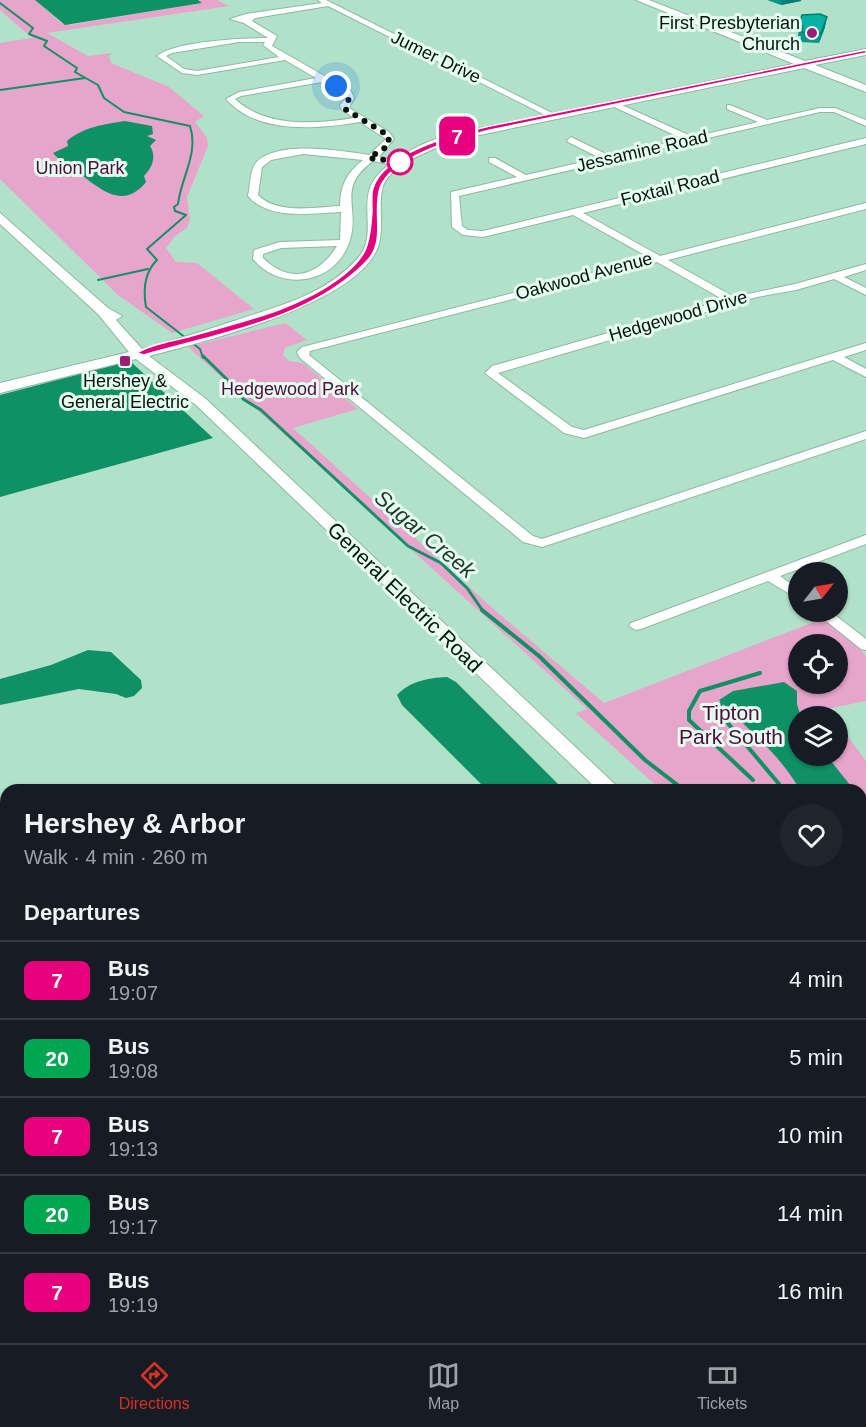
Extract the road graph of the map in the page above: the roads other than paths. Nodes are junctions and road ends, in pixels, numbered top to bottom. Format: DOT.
graph roads {
  1 [pos="321,0"];
  2 [pos="641,0"];
  3 [pos="329,4"];
  4 [pos="271,40"];
  5 [pos="866,52"];
  6 [pos="286,58"];
  7 [pos="803,64"];
  8 [pos="323,79"];
  9 [pos="866,89"];
  10 [pos="610,103"];
  11 [pos="730,107"];
  12 [pos="552,115"];
  13 [pos="362,120"];
  14 [pos="766,122"];
  15 [pos="866,123"];
  16 [pos="571,140"];
  17 [pos="687,140"];
  18 [pos="866,141"];
  19 [pos="369,158"];
  20 [pos="608,158"];
  21 [pos="492,160"];
  22 [pos="399,163"];
  23 [pos="524,177"];
  24 [pos="866,206"];
  25 [pos="346,209"];
  26 [pos="573,212"];
  27 [pos="0,217"];
  28 [pos="474,234"];
  29 [pos="344,243"];
  30 [pos="656,257"];
  31 [pos="866,267"];
  32 [pos="835,276"];
  33 [pos="866,292"];
  34 [pos="734,301"];
  35 [pos="866,346"];
  36 [pos="145,348"];
  37 [pos="836,357"];
  38 [pos="866,374"];
  39 [pos="0,380"];
  40 [pos="0,388"];
  41 [pos="866,435"];
  42 [pos="866,539"];
  43 [pos="770,575"];
  44 [pos="788,588"];
  45 [pos="835,622"];
  46 [pos="636,626"];
  47 [pos="866,646"];
  48 [pos="604,784"];
  1 -- 3 [label="street, Jumer Drive"];
  2 -- 7 [label="main road"];
  3 -- 4 [label="street"];
  3 -- 12 [label="street, Jumer Drive"];
  4 -- 6 [label="street"];
  4 -- 6 [label="street"];
  5 -- 7 [label="main road"];
  6 -- 8 [label="street"];
  7 -- 9 [label="main road"];
  7 -- 10 [label="main road"];
  8 -- 13 [label="street"];
  8 -- 13 [label="street"];
  10 -- 12 [label="main road"];
  10 -- 17 [label="street"];
  11 -- 14 [label="street"];
  12 -- 22 [label="main road"];
  13 -- 19 [label="street"];
  14 -- 15 [label="street, Jessamine Road"];
  14 -- 17 [label="street, Jessamine Road"];
  16 -- 20 [label="street"];
  17 -- 20 [label="street, Jessamine Road"];
  18 -- 26 [label="street, Foxtail Road"];
  19 -- 22 [label="street"];
  19 -- 25 [label="street"];
  19 -- 25 [label="street"];
  20 -- 23 [label="street, Jessamine Road"];
  21 -- 23 [label="street"];
  22 -- 36 [label="main road"];
  23 -- 28 [label="street, Jessamine Road"];
  24 -- 30 [label="street, Oakwood Avenue"];
  25 -- 29 [label="street"];
  26 -- 28 [label="street, Foxtail Road"];
  26 -- 30 [label="street"];
  27 -- 36 [label="main road, General Electric Road"];
  29 -- 29 [label="street"];
  30 -- 34 [label="street"];
  30 -- 41 [label="street, Oakwood Avenue"];
  31 -- 32 [label="street, Hedgewood Drive"];
  32 -- 33 [label="street"];
  32 -- 34 [label="street, Hedgewood Drive"];
  34 -- 37 [label="street, Hedgewood Drive"];
  35 -- 37 [label="street"];
  36 -- 39 [label="main road"];
  36 -- 40 [label="main road"];
  36 -- 48 [label="main road, General Electric Road"];
  37 -- 38 [label="street"];
  42 -- 43 [label="street"];
  43 -- 44 [label="street"];
  43 -- 46 [label="street"];
  45 -- 47 [label="street"];
}
